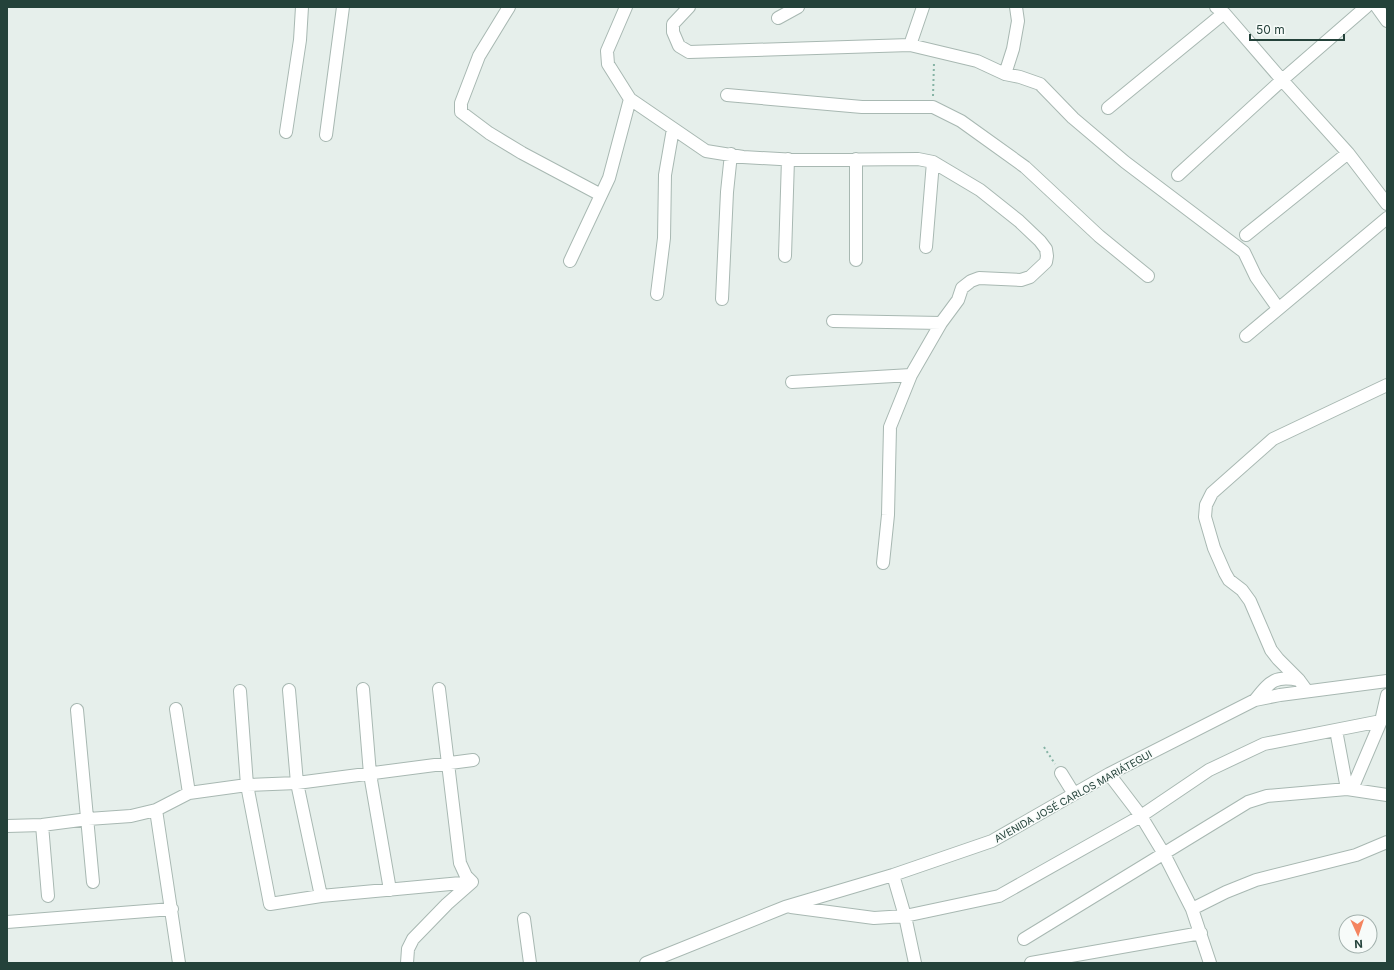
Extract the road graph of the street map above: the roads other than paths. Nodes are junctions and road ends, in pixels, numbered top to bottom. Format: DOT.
graph roads {
  1 [pos="302,7"];
  2 [pos="344,7"];
  3 [pos="509,7"];
  4 [pos="626,7"];
  5 [pos="689,7"];
  6 [pos="798,7"];
  7 [pos="922,7"];
  8 [pos="1016,7"];
  9 [pos="1366,7"];
  10 [pos="1377,7"];
  11 [pos="1220,10"];
  12 [pos="778,18"];
  13 [pos="1387,20"];
  14 [pos="910,45"];
  15 [pos="1005,74"];
  16 [pos="1282,80"];
  17 [pos="727,95"];
  18 [pos="630,99"];
  19 [pos="1108,108"];
  20 [pos="673,129"];
  21 [pos="286,132"];
  22 [pos="326,135"];
  23 [pos="1348,153"];
  24 [pos="731,154"];
  25 [pos="788,159"];
  26 [pos="856,159"];
  27 [pos="933,162"];
  28 [pos="1178,175"];
  29 [pos="601,195"];
  30 [pos="1387,204"];
  31 [pos="1387,218"];
  32 [pos="1246,235"];
  33 [pos="926,247"];
  34 [pos="785,256"];
  35 [pos="856,260"];
  36 [pos="570,261"];
  37 [pos="1148,276"];
  38 [pos="657,294"];
  39 [pos="722,299"];
  40 [pos="1278,308"];
  41 [pos="833,321"];
  42 [pos="941,323"];
  43 [pos="1246,336"];
  44 [pos="911,375"];
  45 [pos="792,382"];
  46 [pos="1387,385"];
  47 [pos="883,563"];
  48 [pos="1299,680"];
  49 [pos="1387,681"];
  50 [pos="363,689"];
  51 [pos="438,689"];
  52 [pos="289,690"];
  53 [pos="240,691"];
  54 [pos="1307,691"];
  55 [pos="1387,695"];
  56 [pos="1255,700"];
  57 [pos="176,709"];
  58 [pos="77,710"];
  59 [pos="1381,721"];
  60 [pos="1336,730"];
  61 [pos="473,760"];
  62 [pos="447,762"];
  63 [pos="1061,773"];
  64 [pos="370,774"];
  65 [pos="1109,774"];
  66 [pos="297,783"];
  67 [pos="247,785"];
  68 [pos="1350,789"];
  69 [pos="189,793"];
  70 [pos="1074,794"];
  71 [pos="1387,795"];
  72 [pos="156,810"];
  73 [pos="1141,816"];
  74 [pos="88,819"];
  75 [pos="42,825"];
  76 [pos="7,826"];
  77 [pos="1387,842"];
  78 [pos="1164,854"];
  79 [pos="893,875"];
  80 [pos="93,882"];
  81 [pos="472,882"];
  82 [pos="390,890"];
  83 [pos="48,896"];
  84 [pos="321,896"];
  85 [pos="785,907"];
  86 [pos="1192,908"];
  87 [pos="172,909"];
  88 [pos="905,916"];
  89 [pos="524,919"];
  90 [pos="7,922"];
  91 [pos="1201,933"];
  92 [pos="1024,939"];
  93 [pos="671,958"];
  94 [pos="179,963"];
  95 [pos="407,963"];
  96 [pos="530,963"];
  97 [pos="646,963"];
  98 [pos="915,963"];
  99 [pos="1031,963"];
  100 [pos="1210,963"];
  1 -- 21 [label="street"];
  2 -- 22 [label="street"];
  3 -- 29 [label="street"];
  4 -- 18 [label="street"];
  5 -- 14 [label="street"];
  6 -- 12 [label="street"];
  7 -- 14 [label="street"];
  8 -- 15 [label="street"];
  9 -- 16 [label="street"];
  10 -- 13 [label="street"];
  11 -- 16 [label="street"];
  11 -- 19 [label="street"];
  14 -- 15 [label="street"];
  15 -- 40 [label="street"];
  16 -- 23 [label="street"];
  16 -- 28 [label="street"];
  17 -- 37 [label="street"];
  18 -- 20 [label="street"];
  18 -- 29 [label="street"];
  20 -- 24 [label="street"];
  20 -- 38 [label="street"];
  23 -- 30 [label="street"];
  23 -- 32 [label="street"];
  24 -- 25 [label="street"];
  24 -- 39 [label="street"];
  25 -- 26 [label="street"];
  25 -- 34 [label="street"];
  26 -- 27 [label="street"];
  26 -- 35 [label="street"];
  27 -- 33 [label="street"];
  27 -- 42 [label="street"];
  29 -- 36 [label="street"];
  31 -- 40 [label="street"];
  40 -- 43 [label="street"];
  41 -- 42 [label="street"];
  42 -- 44 [label="street"];
  44 -- 45 [label="street"];
  44 -- 47 [label="street"];
  46 -- 48 [label="street"];
  48 -- 54 [label="street"];
  48 -- 56 [label="street"];
  49 -- 54 [label="street, AVENIDA JOSÉ CARLOS MARIÁTEGUI"];
  50 -- 64 [label="street"];
  51 -- 62 [label="street"];
  52 -- 66 [label="street"];
  53 -- 67 [label="street"];
  54 -- 56 [label="street, AVENIDA JOSÉ CARLOS MARIÁTEGUI"];
  55 -- 59 [label="street"];
  56 -- 65 [label="street, AVENIDA JOSÉ CARLOS MARIÁTEGUI"];
  57 -- 69 [label="street"];
  58 -- 74 [label="street"];
  59 -- 60 [label="street"];
  59 -- 68 [label="street"];
  60 -- 68 [label="street"];
  60 -- 73 [label="street"];
  61 -- 62 [label="street"];
  62 -- 64 [label="street"];
  62 -- 81 [label="street"];
  63 -- 70 [label="street"];
  64 -- 66 [label="street"];
  64 -- 82 [label="street"];
  65 -- 70 [label="street, AVENIDA JOSÉ CARLOS MARIÁTEGUI"];
  65 -- 73 [label="street"];
  66 -- 67 [label="street"];
  66 -- 84 [label="street"];
  67 -- 69 [label="street"];
  67 -- 84 [label="street"];
  68 -- 71 [label="street"];
  68 -- 78 [label="street"];
  69 -- 72 [label="street"];
  70 -- 79 [label="street, AVENIDA JOSÉ CARLOS MARIÁTEGUI"];
  72 -- 74 [label="street"];
  72 -- 87 [label="street"];
  73 -- 78 [label="street"];
  73 -- 88 [label="street"];
  74 -- 75 [label="street"];
  74 -- 80 [label="street"];
  75 -- 76 [label="street"];
  75 -- 83 [label="street"];
  77 -- 86 [label="street"];
  78 -- 86 [label="street"];
  78 -- 92 [label="street"];
  79 -- 85 [label="street, AVENIDA JOSÉ CARLOS MARIÁTEGUI"];
  79 -- 88 [label="street"];
  81 -- 82 [label="street"];
  81 -- 95 [label="street"];
  82 -- 84 [label="street"];
  85 -- 88 [label="street"];
  85 -- 93 [label="street, AVENIDA JOSÉ CARLOS MARIÁTEGUI"];
  86 -- 91 [label="street"];
  87 -- 90 [label="street"];
  87 -- 94 [label="street"];
  88 -- 98 [label="street"];
  89 -- 96 [label="street"];
  91 -- 99 [label="street"];
  91 -- 100 [label="street"];
  93 -- 97 [label="street, AVENIDA JOSÉ CARLOS MARIÁTEGUI"];
}
